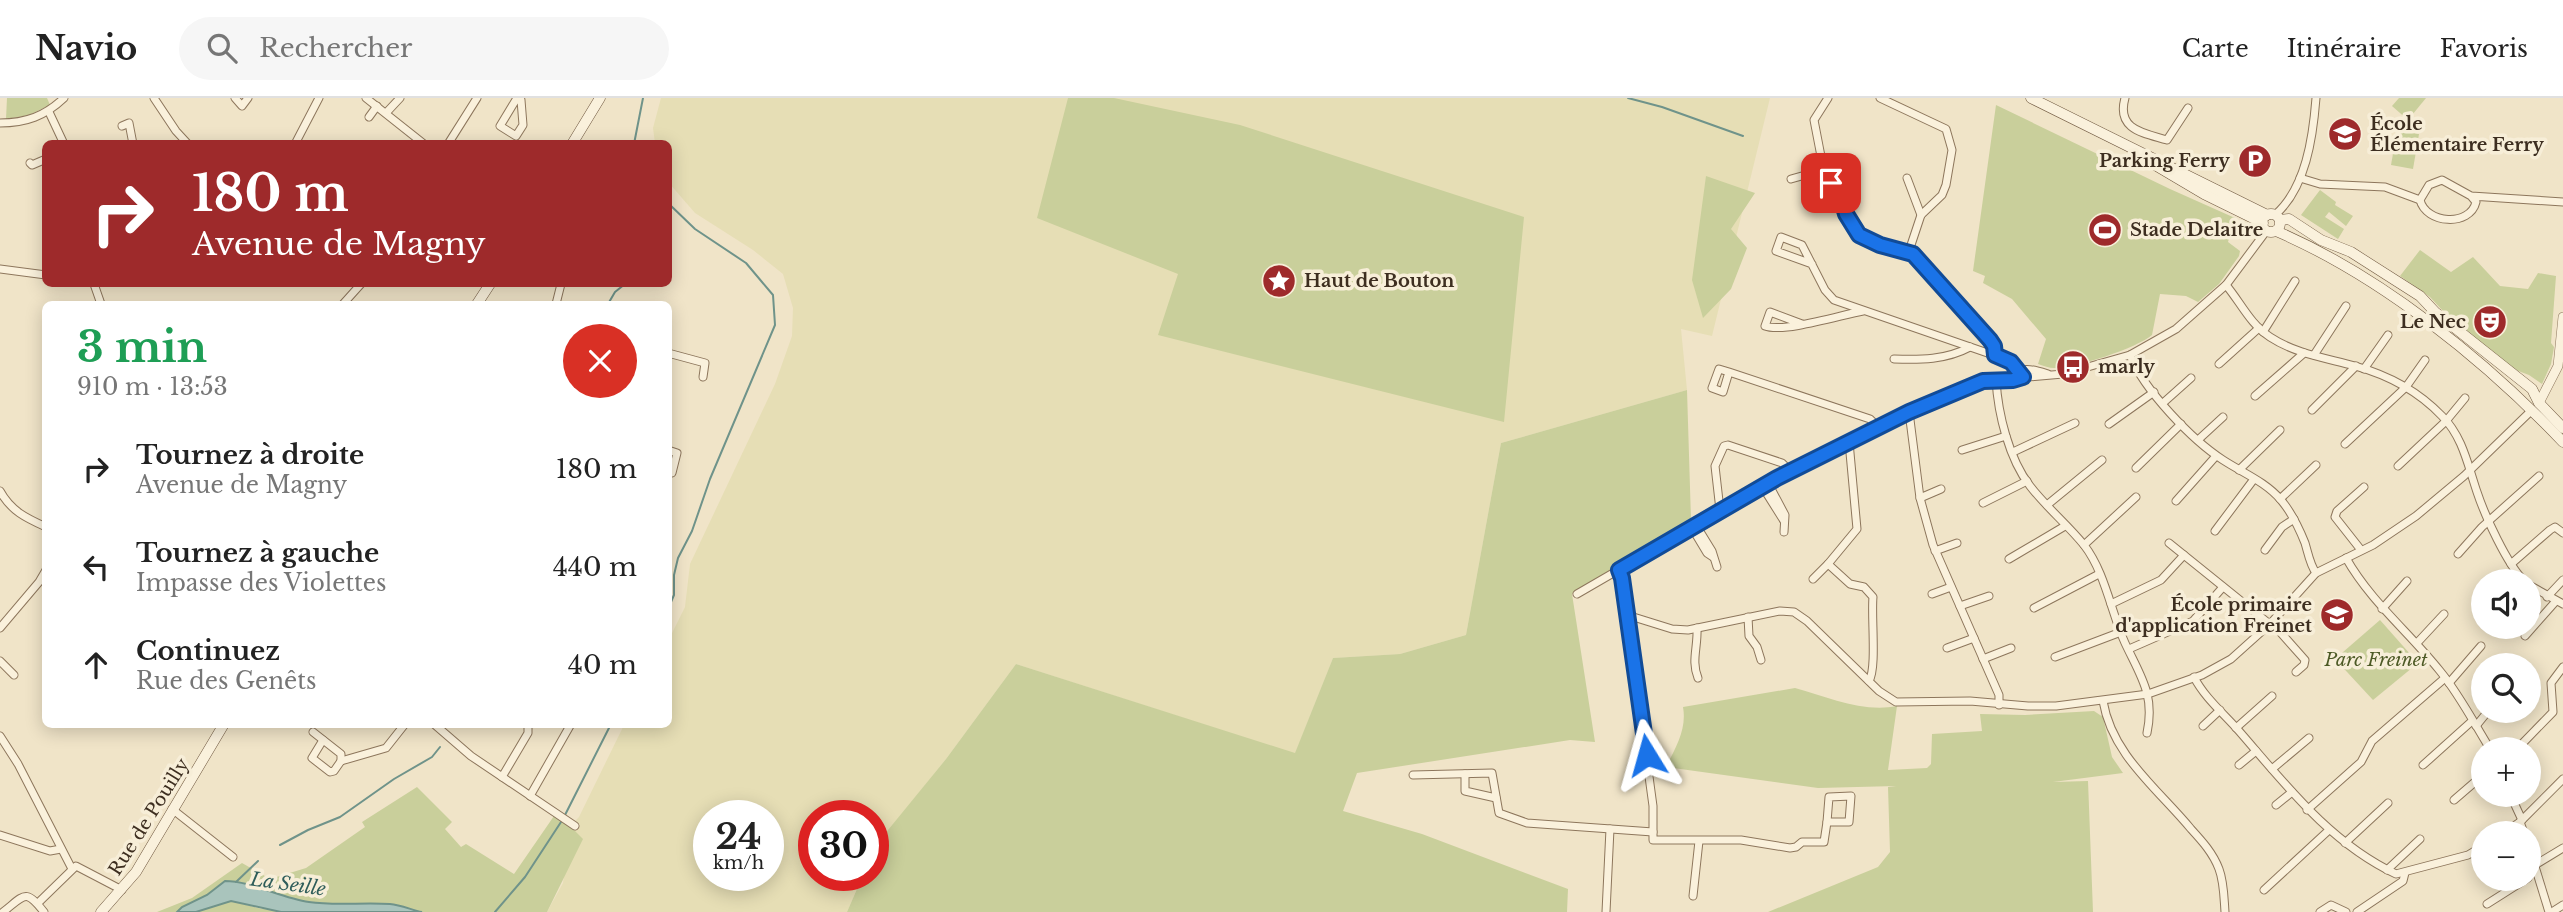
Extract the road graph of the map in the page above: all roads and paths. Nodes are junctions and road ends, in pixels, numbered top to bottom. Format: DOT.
graph roads {
  1 [pos="64,98"];
  2 [pos="154,98"];
  3 [pos="235,98"];
  4 [pos="248,98"];
  5 [pos="319,98"];
  6 [pos="366,98"];
  7 [pos="400,98"];
  8 [pos="477,98"];
  9 [pos="517,98"];
  10 [pos="600,98"];
  11 [pos="1828,98"];
  12 [pos="1880,98"];
  13 [pos="2031,98"];
  14 [pos="2125,98"];
  15 [pos="2316,98"];
  16 [pos="377,106"];
  17 [pos="2188,108"];
  18 [pos="49,112"];
  19 [pos="386,113"];
  20 [pos="369,117"];
  21 [pos="0,123"];
  22 [pos="122,126"];
  23 [pos="62,140"];
  24 [pos="132,140"];
  25 [pos="184,140"];
  26 [pos="297,140"];
  27 [pos="419,140"];
  28 [pos="451,140"];
  29 [pos="574,140"];
  30 [pos="42,161"];
  31 [pos="30,163"];
  32 [pos="1823,170"];
  33 [pos="1907,178"];
  34 [pos="2300,178"];
  35 [pos="1791,179"];
  36 [pos="2471,195"];
  37 [pos="2420,200"];
  38 [pos="2563,202"];
  39 [pos="1921,215"];
  40 [pos="2271,222"];
  41 [pos="1913,254"];
  42 [pos="1812,264"];
  43 [pos="0,269"];
  44 [pos="42,274"];
  45 [pos="2295,281"];
  46 [pos="2225,285"];
  47 [pos="358,287"];
  48 [pos="346,301"];
  49 [pos="2346,306"];
  50 [pos="1864,310"];
  51 [pos="2563,317"];
  52 [pos="1802,324"];
  53 [pos="2261,330"];
  54 [pos="2388,335"];
  55 [pos="2562,341"];
  56 [pos="1970,347"];
  57 [pos="2304,353"];
  58 [pos="672,354"];
  59 [pos="1995,355"];
  60 [pos="2130,355"];
  61 [pos="2314,355"];
  62 [pos="1894,359"];
  63 [pos="2425,360"];
  64 [pos="2219,364"];
  65 [pos="2360,368"];
  66 [pos="1729,372"];
  67 [pos="2021,374"];
  68 [pos="703,377"];
  69 [pos="2191,378"];
  70 [pos="1996,380"];
  71 [pos="2406,387"];
  72 [pos="2154,392"];
  73 [pos="2255,396"];
  74 [pos="2465,398"];
  75 [pos="2163,402"];
  76 [pos="2535,407"];
  77 [pos="2312,410"];
  78 [pos="1909,412"];
  79 [pos="2223,417"];
  80 [pos="2446,421"];
  81 [pos="2075,423"];
  82 [pos="2109,424"];
  83 [pos="2181,424"];
  84 [pos="1878,427"];
  85 [pos="2563,428"];
  86 [pos="2280,430"];
  87 [pos="2007,436"];
  88 [pos="2198,440"];
  89 [pos="1849,442"];
  90 [pos="2563,442"];
  91 [pos="2345,444"];
  92 [pos="1962,450"];
  93 [pos="672,451"];
  94 [pos="2013,452"];
  95 [pos="2216,456"];
  96 [pos="2102,460"];
  97 [pos="2316,465"];
  98 [pos="2398,466"];
  99 [pos="2136,468"];
  100 [pos="2239,470"];
  101 [pos="2471,470"];
  102 [pos="1790,471"];
  103 [pos="672,473"];
  104 [pos="2539,476"];
  105 [pos="2254,479"];
  106 [pos="2027,481"];
  107 [pos="1765,484"];
  108 [pos="2364,487"];
  109 [pos="1941,489"];
  110 [pos="0,491"];
  111 [pos="2136,497"];
  112 [pos="1920,498"];
  113 [pos="2280,499"];
  114 [pos="2176,501"];
  115 [pos="1983,503"];
  116 [pos="2047,505"];
  117 [pos="1720,510"];
  118 [pos="2294,519"];
  119 [pos="2490,520"];
  120 [pos="42,525"];
  121 [pos="1694,526"];
  122 [pos="2065,526"];
  123 [pos="2215,531"];
  124 [pos="1784,532"];
  125 [pos="2563,533"];
  126 [pos="1957,543"];
  127 [pos="2169,543"];
  128 [pos="2084,545"];
  129 [pos="2265,550"];
  130 [pos="2361,550"];
  131 [pos="1935,551"];
  132 [pos="2458,554"];
  133 [pos="2184,555"];
  134 [pos="2346,558"];
  135 [pos="2009,559"];
  136 [pos="1828,564"];
  137 [pos="1717,567"];
  138 [pos="2513,567"];
  139 [pos="1619,570"];
  140 [pos="2316,573"];
  141 [pos="2099,574"];
  142 [pos="42,577"];
  143 [pos="1813,579"];
  144 [pos="2563,580"];
  145 [pos="2407,581"];
  146 [pos="1951,587"];
  147 [pos="2223,587"];
  148 [pos="2541,593"];
  149 [pos="1577,594"];
  150 [pos="1932,594"];
  151 [pos="1989,596"];
  152 [pos="2547,597"];
  153 [pos="2559,602"];
  154 [pos="2111,604"];
  155 [pos="1960,606"];
  156 [pos="2034,608"];
  157 [pos="2382,609"];
  158 [pos="2444,614"];
  159 [pos="1628,615"];
  160 [pos="1748,617"];
  161 [pos="2541,620"];
  162 [pos="2270,624"];
  163 [pos="0,628"];
  164 [pos="1697,628"];
  165 [pos="2121,632"];
  166 [pos="1974,638"];
  167 [pos="2417,643"];
  168 [pos="2482,646"];
  169 [pos="1947,648"];
  170 [pos="2011,649"];
  171 [pos="2129,649"];
  172 [pos="2055,657"];
  173 [pos="1983,659"];
  174 [pos="1761,660"];
  175 [pos="0,661"];
  176 [pos="2563,667"];
  177 [pos="2295,672"];
  178 [pos="14,675"];
  179 [pos="2194,677"];
  180 [pos="1698,678"];
  181 [pos="2447,680"];
  182 [pos="1869,681"];
  183 [pos="2148,694"];
  184 [pos="2272,696"];
  185 [pos="2103,701"];
  186 [pos="1999,705"];
  187 [pos="2220,710"];
  188 [pos="2471,718"];
  189 [pos="2474,723"];
  190 [pos="2203,726"];
  191 [pos="222,728"];
  192 [pos="402,728"];
  193 [pos="439,728"];
  194 [pos="528,728"];
  195 [pos="569,728"];
  196 [pos="2236,728"];
  197 [pos="313,732"];
  198 [pos="2147,733"];
  199 [pos="0,736"];
  200 [pos="2483,737"];
  201 [pos="2529,737"];
  202 [pos="2309,738"];
  203 [pos="323,740"];
  204 [pos="2256,751"];
  205 [pos="341,761"];
  206 [pos="2239,765"];
  207 [pos="2423,765"];
  208 [pos="2272,769"];
  209 [pos="1465,774"];
  210 [pos="1413,775"];
  211 [pos="502,777"];
  212 [pos="2563,779"];
  213 [pos="2471,785"];
  214 [pos="2292,792"];
  215 [pos="530,796"];
  216 [pos="1496,798"];
  217 [pos="2454,800"];
  218 [pos="2388,803"];
  219 [pos="2276,806"];
  220 [pos="2515,807"];
  221 [pos="172,809"];
  222 [pos="2307,810"];
  223 [pos="2521,821"];
  224 [pos="1827,822"];
  225 [pos="573,825"];
  226 [pos="1610,829"];
  227 [pos="2329,831"];
  228 [pos="1653,832"];
  229 [pos="0,835"];
  230 [pos="2420,839"];
  231 [pos="1699,841"];
  232 [pos="2345,843"];
  233 [pos="2563,848"];
  234 [pos="61,849"];
  235 [pos="50,851"];
  236 [pos="2471,853"];
  237 [pos="233,857"];
  238 [pos="68,859"];
  239 [pos="2541,865"];
  240 [pos="75,867"];
  241 [pos="2387,870"];
  242 [pos="2405,873"];
  243 [pos="2541,883"];
  244 [pos="122,890"];
  245 [pos="2264,890"];
  246 [pos="2508,891"];
  247 [pos="1693,896"];
  248 [pos="38,904"];
  249 [pos="2487,904"];
  250 [pos="2563,905"];
  251 [pos="3,912"];
  252 [pos="44,912"];
  253 [pos="101,912"];
  254 [pos="1606,912"];
  255 [pos="2225,912"];
  256 [pos="2320,912"];
  257 [pos="2347,912"];
  258 [pos="2357,912"];
  259 [pos="2551,912"];
  1 -- 18 [label="street"];
  2 -- 25 [label="street"];
  3 -- 4 [label="street"];
  5 -- 26 [label="street"];
  6 -- 16 [label="street"];
  7 -- 19 [label="street"];
  8 -- 28 [label="street"];
  9 -- 9 [label="street"];
  10 -- 29 [label="main road"];
  11 -- 32 [label="street"];
  12 -- 39 [label="street"];
  13 -- 40 [label="main road"];
  14 -- 17 [label="street"];
  15 -- 34 [label="street"];
  16 -- 19 [label="street"];
  16 -- 20 [label="street"];
  18 -- 21 [label="street"];
  18 -- 23 [label="street"];
  19 -- 27 [label="street"];
  22 -- 24 [label="street"];
  30 -- 31 [label="street"];
  32 -- 35 [label="street"];
  32 -- 41 [label="street"];
  33 -- 39 [label="street"];
  34 -- 37 [label="street"];
  34 -- 40 [label="street"];
  36 -- 37 [label="street"];
  36 -- 37 [label="street"];
  36 -- 38 [label="street"];
  39 -- 41 [label="street"];
  40 -- 46 [label="street"];
  40 -- 76 [label="main road"];
  40 -- 76 [label="main road"];
  41 -- 59 [label="street"];
  42 -- 42 [label="street"];
  42 -- 50 [label="street"];
  43 -- 44 [label="street"];
  45 -- 53 [label="street"];
  46 -- 53 [label="street"];
  46 -- 60 [label="street"];
  47 -- 48 [label="street"];
  49 -- 61 [label="street"];
  50 -- 52 [label="street"];
  50 -- 56 [label="street"];
  51 -- 55 [label="street"];
  53 -- 57 [label="street"];
  53 -- 64 [label="street"];
  54 -- 65 [label="street"];
  55 -- 76 [label="street"];
  56 -- 59 [label="street"];
  56 -- 62 [label="street"];
  57 -- 61 [label="street"];
  57 -- 73 [label="street"];
  58 -- 68 [label="street"];
  59 -- 67 [label="street"];
  60 -- 67 [label="street"];
  60 -- 72 [label="street"];
  61 -- 65 [label="street"];
  63 -- 71 [label="street"];
  65 -- 71 [label="street"];
  65 -- 77 [label="street"];
  66 -- 84 [label="street"];
  67 -- 70 [label="street"];
  69 -- 75 [label="street"];
  70 -- 78 [label="street"];
  70 -- 87 [label="street"];
  71 -- 80 [label="street"];
  71 -- 91 [label="street"];
  72 -- 75 [label="street"];
  72 -- 82 [label="street"];
  74 -- 80 [label="street"];
  75 -- 83 [label="street"];
  76 -- 85 [label="main road"];
  76 -- 90 [label="main road"];
  76 -- 101 [label="street"];
  78 -- 84 [label="street"];
  78 -- 112 [label="street"];
  79 -- 88 [label="street"];
  80 -- 98 [label="street"];
  80 -- 101 [label="street"];
  81 -- 94 [label="street"];
  83 -- 88 [label="street"];
  83 -- 99 [label="street"];
  84 -- 89 [label="street"];
  86 -- 100 [label="street"];
  87 -- 92 [label="street"];
  87 -- 94 [label="street"];
  88 -- 95 [label="street"];
  89 -- 102 [label="street"];
  89 -- 136 [label="street"];
  93 -- 103 [label="street"];
  94 -- 106 [label="street"];
  95 -- 100 [label="street"];
  95 -- 114 [label="street"];
  96 -- 116 [label="street"];
  97 -- 113 [label="street"];
  100 -- 105 [label="street"];
  101 -- 119 [label="street"];
  101 -- 130 [label="street"];
  102 -- 107 [label="street"];
  102 -- 117 [label="street"];
  104 -- 119 [label="street"];
  105 -- 113 [label="street"];
  105 -- 123 [label="street"];
  106 -- 115 [label="street"];
  106 -- 116 [label="street"];
  107 -- 117 [label="street"];
  107 -- 124 [label="street"];
  108 -- 130 [label="street"];
  109 -- 112 [label="street"];
  110 -- 120 [label="street"];
  111 -- 128 [label="street"];
  112 -- 131 [label="street"];
  113 -- 118 [label="street"];
  116 -- 122 [label="street"];
  117 -- 121 [label="street"];
  118 -- 129 [label="street"];
  118 -- 140 [label="street"];
  119 -- 132 [label="street"];
  119 -- 138 [label="street"];
  121 -- 137 [label="street"];
  121 -- 139 [label="street"];
  122 -- 128 [label="street"];
  122 -- 135 [label="street"];
  125 -- 138 [label="street"];
  126 -- 131 [label="street"];
  127 -- 133 [label="street"];
  128 -- 141 [label="street"];
  130 -- 134 [label="street"];
  131 -- 146 [label="street"];
  133 -- 147 [label="street"];
  133 -- 154 [label="street"];
  134 -- 140 [label="street"];
  134 -- 157 [label="street"];
  136 -- 143 [label="street"];
  136 -- 182 [label="street"];
  139 -- 149 [label="street"];
  139 -- 159 [label="street"];
  140 -- 162 [label="street"];
  141 -- 154 [label="street"];
  141 -- 156 [label="street"];
  142 -- 163 [label="street"];
  144 -- 152 [label="street"];
  145 -- 157 [label="street"];
  146 -- 150 [label="street"];
  146 -- 155 [label="street"];
  147 -- 162 [label="street"];
  147 -- 171 [label="street"];
  148 -- 152 [label="street"];
  151 -- 155 [label="street"];
  152 -- 153 [label="street"];
  153 -- 161 [label="street"];
  154 -- 165 [label="street"];
  155 -- 166 [label="street"];
  157 -- 167 [label="street"];
  158 -- 167 [label="street"];
  159 -- 164 [label="street"];
  159 -- 228 [label="street"];
  160 -- 164 [label="street"];
  160 -- 174 [label="street"];
  160 -- 182 [label="street"];
  162 -- 177 [label="street"];
  162 -- 179 [label="street"];
  164 -- 180 [label="street"];
  165 -- 171 [label="street"];
  165 -- 172 [label="street"];
  166 -- 169 [label="street"];
  166 -- 173 [label="street"];
  167 -- 181 [label="street"];
  168 -- 181 [label="street"];
  170 -- 173 [label="street"];
  171 -- 183 [label="street"];
  173 -- 186 [label="street"];
  175 -- 178 [label="street"];
  176 -- 201 [label="street"];
  179 -- 183 [label="street"];
  179 -- 187 [label="street"];
  181 -- 188 [label="street"];
  181 -- 222 [label="street"];
  182 -- 186 [label="street"];
  183 -- 185 [label="street"];
  183 -- 198 [label="street"];
  184 -- 196 [label="street"];
  185 -- 186 [label="street"];
  185 -- 255 [label="street"];
  187 -- 190 [label="street"];
  187 -- 196 [label="street"];
  189 -- 200 [label="street"];
  189 -- 207 [label="street"];
  191 -- 221 [label="main road, Rue de Pouilly"];
  192 -- 205 [label="street"];
  193 -- 211 [label="street"];
  194 -- 211 [label="street"];
  195 -- 215 [label="street"];
  196 -- 204 [label="street"];
  197 -- 203 [label="street"];
  199 -- 234 [label="street"];
  202 -- 208 [label="street"];
  203 -- 205 [label="street"];
  203 -- 205 [label="street"];
  204 -- 206 [label="street"];
  204 -- 208 [label="street"];
  208 -- 214 [label="street"];
  209 -- 210 [label="street"];
  209 -- 216 [label="street"];
  209 -- 216 [label="street"];
  211 -- 215 [label="street"];
  212 -- 223 [label="street"];
  213 -- 217 [label="street"];
  214 -- 219 [label="street"];
  214 -- 222 [label="street"];
  215 -- 225 [label="street"];
  216 -- 226 [label="street"];
  218 -- 232 [label="street"];
  220 -- 223 [label="street"];
  221 -- 237 [label="street"];
  221 -- 244 [label="main road, Rue de Pouilly"];
  222 -- 227 [label="street"];
  224 -- 224 [label="street"];
  224 -- 231 [label="street"];
  226 -- 228 [label="street"];
  226 -- 254 [label="street"];
  227 -- 232 [label="street"];
  227 -- 245 [label="street"];
  228 -- 231 [label="street"];
  229 -- 235 [label="street"];
  230 -- 241 [label="street"];
  231 -- 247 [label="street"];
  232 -- 241 [label="street"];
  233 -- 239 [label="street"];
  234 -- 235 [label="street"];
  234 -- 238 [label="street"];
  235 -- 238 [label="street"];
  236 -- 242 [label="street"];
  238 -- 240 [label="street"];
  240 -- 244 [label="street"];
  240 -- 248 [label="street"];
  241 -- 242 [label="street"];
  242 -- 258 [label="street"];
  243 -- 259 [label="street"];
  244 -- 253 [label="main road, Rue de Pouilly"];
  246 -- 249 [label="street"];
  248 -- 251 [label="street"];
  248 -- 252 [label="street"];
  250 -- 259 [label="street"];
  256 -- 257 [label="street"];
}
